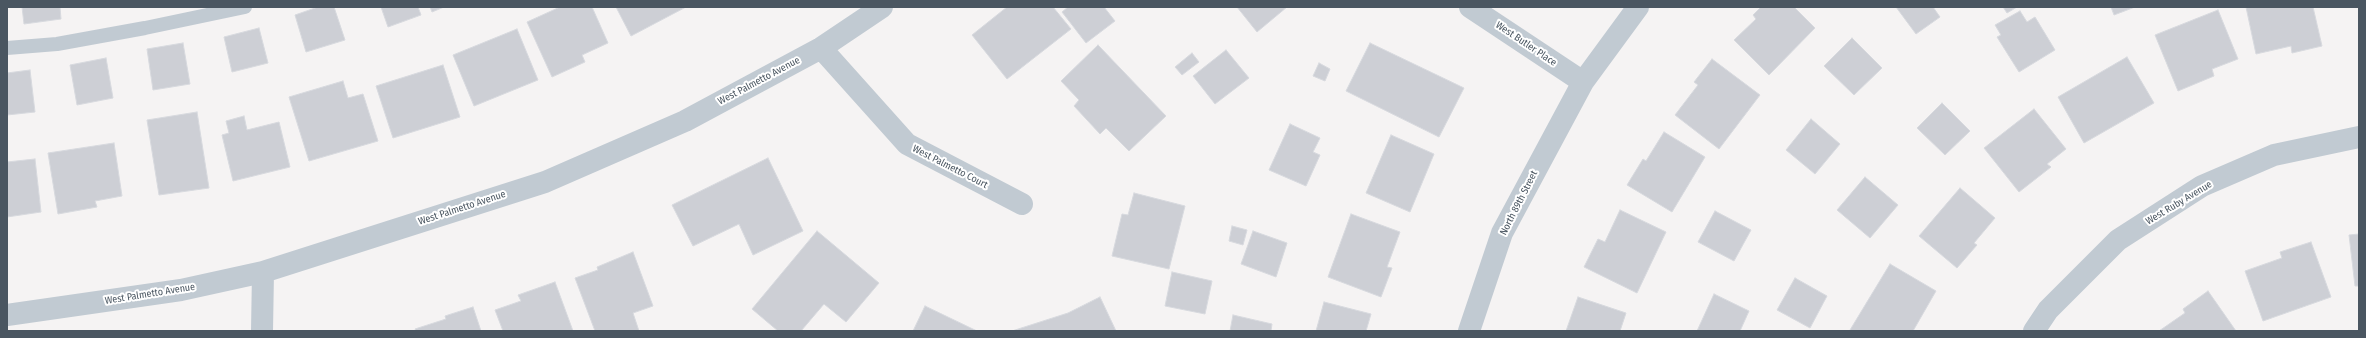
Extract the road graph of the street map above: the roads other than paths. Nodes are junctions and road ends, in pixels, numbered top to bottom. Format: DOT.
graph roads {
  1 [pos="245,7"];
  2 [pos="882,7"];
  3 [pos="1470,7"];
  4 [pos="1638,7"];
  5 [pos="7,48"];
  6 [pos="821,48"];
  7 [pos="1583,82"];
  8 [pos="2359,137"];
  9 [pos="1022,204"];
  10 [pos="262,272"];
  11 [pos="7,315"];
  12 [pos="262,331"];
  13 [pos="1469,331"];
  14 [pos="2034,331"];
  1 -- 5 [label="lane"];
  2 -- 6 [label="street, West Palmetto Avenue"];
  3 -- 7 [label="street, West Butler Place"];
  4 -- 7 [label="street, North 89th Street"];
  6 -- 9 [label="street, West Palmetto Court"];
  6 -- 10 [label="street, West Palmetto Avenue"];
  7 -- 13 [label="street, North 89th Street"];
  8 -- 14 [label="street, West Ruby Avenue"];
  10 -- 11 [label="street, West Palmetto Avenue"];
  10 -- 12 [label="street"];
}
